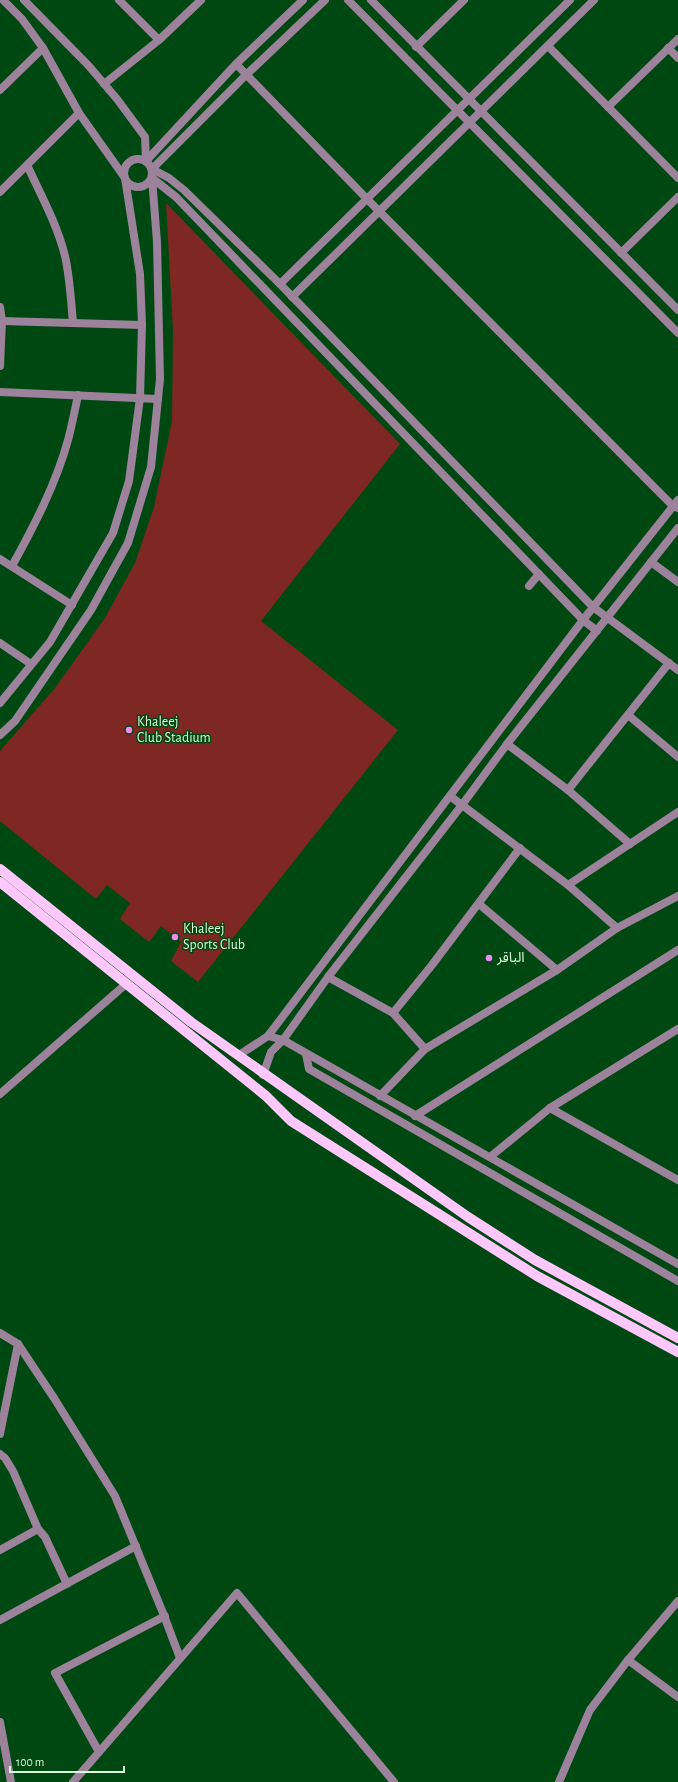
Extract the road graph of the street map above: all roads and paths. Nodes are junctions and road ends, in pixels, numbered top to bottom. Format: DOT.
graph roads {
  1 [pos="3,0"];
  2 [pos="24,0"];
  3 [pos="119,0"];
  4 [pos="200,0"];
  5 [pos="303,0"];
  6 [pos="325,0"];
  7 [pos="348,0"];
  8 [pos="371,0"];
  9 [pos="464,0"];
  10 [pos="570,0"];
  11 [pos="594,0"];
  12 [pos="678,39"];
  13 [pos="159,40"];
  14 [pos="548,46"];
  15 [pos="43,48"];
  16 [pos="668,48"];
  17 [pos="418,49"];
  18 [pos="403,55"];
  19 [pos="678,58"];
  20 [pos="236,64"];
  21 [pos="246,74"];
  22 [pos="104,84"];
  23 [pos="0,90"];
  24 [pos="468,100"];
  25 [pos="608,107"];
  26 [pos="457,110"];
  27 [pos="480,112"];
  28 [pos="79,113"];
  29 [pos="470,123"];
  30 [pos="146,161"];
  31 [pos="27,165"];
  32 [pos="152,169"];
  33 [pos="124,178"];
  34 [pos="152,178"];
  35 [pos="678,178"];
  36 [pos="0,192"];
  37 [pos="678,198"];
  38 [pos="367,199"];
  39 [pos="380,211"];
  40 [pos="621,253"];
  41 [pos="280,284"];
  42 [pos="292,297"];
  43 [pos="0,307"];
  44 [pos="678,310"];
  45 [pos="2,321"];
  46 [pos="73,323"];
  47 [pos="142,325"];
  48 [pos="678,333"];
  49 [pos="0,366"];
  50 [pos="0,392"];
  51 [pos="78,395"];
  52 [pos="140,398"];
  53 [pos="158,399"];
  54 [pos="676,505"];
  55 [pos="678,528"];
  56 [pos="0,559"];
  57 [pos="651,562"];
  58 [pos="12,566"];
  59 [pos="539,574"];
  60 [pos="678,582"];
  61 [pos="529,586"];
  62 [pos="72,605"];
  63 [pos="593,607"];
  64 [pos="608,618"];
  65 [pos="583,620"];
  66 [pos="597,631"];
  67 [pos="0,643"];
  68 [pos="669,663"];
  69 [pos="31,664"];
  70 [pos="678,670"];
  71 [pos="0,703"];
  72 [pos="628,715"];
  73 [pos="0,735"];
  74 [pos="507,744"];
  75 [pos="678,757"];
  76 [pos="568,790"];
  77 [pos="450,796"];
  78 [pos="462,805"];
  79 [pos="678,812"];
  80 [pos="630,844"];
  81 [pos="520,848"];
  82 [pos="0,869"];
  83 [pos="0,882"];
  84 [pos="568,885"];
  85 [pos="678,896"];
  86 [pos="479,904"];
  87 [pos="617,928"];
  88 [pos="678,950"];
  89 [pos="557,970"];
  90 [pos="328,977"];
  91 [pos="126,984"];
  92 [pos="393,1012"];
  93 [pos="678,1029"];
  94 [pos="268,1036"];
  95 [pos="283,1040"];
  96 [pos="425,1049"];
  97 [pos="306,1054"];
  98 [pos="239,1056"];
  99 [pos="264,1075"];
  100 [pos="0,1094"];
  101 [pos="380,1096"];
  102 [pos="550,1108"];
  103 [pos="415,1116"];
  104 [pos="490,1157"];
  105 [pos="678,1180"];
  106 [pos="678,1264"];
  107 [pos="678,1281"];
  108 [pos="0,1333"];
  109 [pos="678,1338"];
  110 [pos="18,1344"];
  111 [pos="678,1352"];
  112 [pos="0,1434"];
  113 [pos="0,1454"];
  114 [pos="38,1529"];
  115 [pos="136,1546"];
  116 [pos="0,1550"];
  117 [pos="67,1584"];
  118 [pos="678,1602"];
  119 [pos="165,1616"];
  120 [pos="0,1620"];
  121 [pos="180,1658"];
  122 [pos="628,1660"];
  123 [pos="678,1697"];
  124 [pos="0,1722"];
  125 [pos="99,1752"];
  126 [pos="11,1782"];
  127 [pos="73,1782"];
  128 [pos="394,1782"];
  129 [pos="559,1782"];
  1 -- 15 [label="street"];
  2 -- 22 [label="street"];
  3 -- 13 [label="street"];
  4 -- 13 [label="street"];
  5 -- 20 [label="street"];
  6 -- 21 [label="street"];
  7 -- 18 [label="street"];
  8 -- 17 [label="street"];
  9 -- 17 [label="street"];
  10 -- 24 [label="street"];
  11 -- 14 [label="street"];
  12 -- 16 [label="street"];
  13 -- 22 [label="street"];
  14 -- 25 [label="street"];
  14 -- 27 [label="street"];
  15 -- 23 [label="street"];
  15 -- 28 [label="street"];
  16 -- 19 [label="street"];
  16 -- 25 [label="street"];
  17 -- 18 [label="street"];
  17 -- 24 [label="street"];
  18 -- 26 [label="street"];
  20 -- 21 [label="street"];
  20 -- 30 [label="street"];
  21 -- 32 [label="street"];
  21 -- 38 [label="street"];
  22 -- 30 [label="street"];
  24 -- 26 [label="street"];
  24 -- 27 [label="street"];
  25 -- 35 [label="street"];
  26 -- 29 [label="street"];
  26 -- 38 [label="street"];
  27 -- 29 [label="street"];
  27 -- 40 [label="street"];
  28 -- 31 [label="street"];
  28 -- 33 [label="street"];
  29 -- 39 [label="street"];
  29 -- 48 [label="street"];
  30 -- 32 [label="street"];
  30 -- 33 [label="street"];
  31 -- 36 [label="street"];
  31 -- 46 [label="street"];
  32 -- 34 [label="street"];
  32 -- 41 [label="street"];
  33 -- 34 [label="street"];
  33 -- 47 [label="street"];
  34 -- 53 [label="street"];
  34 -- 59 [label="street"];
  37 -- 40 [label="street"];
  38 -- 39 [label="street"];
  38 -- 41 [label="street"];
  39 -- 42 [label="street"];
  39 -- 54 [label="street"];
  40 -- 44 [label="street"];
  41 -- 42 [label="street"];
  42 -- 63 [label="street"];
  43 -- 45 [label="street"];
  45 -- 46 [label="street"];
  45 -- 49 [label="street"];
  46 -- 47 [label="street"];
  47 -- 52 [label="street"];
  50 -- 51 [label="street"];
  51 -- 52 [label="street"];
  51 -- 58 [label="street"];
  52 -- 53 [label="street"];
  52 -- 62 [label="street"];
  53 -- 73 [label="street"];
  54 -- 63 [label="street"];
  55 -- 57 [label="street"];
  56 -- 58 [label="street"];
  57 -- 60 [label="street"];
  57 -- 64 [label="street"];
  58 -- 62 [label="street"];
  59 -- 61 [label="street"];
  59 -- 65 [label="street"];
  62 -- 69 [label="street"];
  63 -- 64 [label="street"];
  63 -- 65 [label="street"];
  64 -- 66 [label="street"];
  64 -- 68 [label="street"];
  65 -- 66 [label="street"];
  65 -- 77 [label="street"];
  66 -- 74 [label="street"];
  67 -- 69 [label="street"];
  68 -- 70 [label="street"];
  68 -- 72 [label="street"];
  69 -- 71 [label="street"];
  72 -- 75 [label="street"];
  72 -- 76 [label="street"];
  74 -- 76 [label="street"];
  74 -- 78 [label="street"];
  76 -- 80 [label="street"];
  77 -- 78 [label="street"];
  77 -- 94 [label="street"];
  78 -- 81 [label="street"];
  78 -- 90 [label="street"];
  79 -- 80 [label="street"];
  80 -- 84 [label="street"];
  81 -- 84 [label="street"];
  81 -- 86 [label="street"];
  82 -- 98 [label="main road"];
  83 -- 91 [label="main road"];
  84 -- 87 [label="street"];
  85 -- 87 [label="street"];
  86 -- 89 [label="street"];
  86 -- 92 [label="street"];
  87 -- 89 [label="street"];
  88 -- 103 [label="street"];
  89 -- 96 [label="street"];
  90 -- 92 [label="street"];
  90 -- 95 [label="street"];
  91 -- 100 [label="street"];
  91 -- 111 [label="main road"];
  92 -- 96 [label="street"];
  93 -- 102 [label="street"];
  94 -- 95 [label="street"];
  94 -- 98 [label="street"];
  95 -- 97 [label="street"];
  95 -- 99 [label="street"];
  96 -- 101 [label="street"];
  97 -- 101 [label="street"];
  97 -- 107 [label="street"];
  98 -- 99 [label="main road"];
  99 -- 109 [label="main road"];
  101 -- 103 [label="street"];
  102 -- 104 [label="street"];
  102 -- 105 [label="street"];
  103 -- 104 [label="street"];
  104 -- 106 [label="street"];
  108 -- 110 [label="street"];
  110 -- 112 [label="street"];
  110 -- 115 [label="street"];
  113 -- 114 [label="street"];
  114 -- 116 [label="street"];
  114 -- 117 [label="street"];
  115 -- 117 [label="street"];
  115 -- 119 [label="street"];
  117 -- 120 [label="street"];
  118 -- 122 [label="street"];
  119 -- 121 [label="street"];
  119 -- 125 [label="street"];
  121 -- 125 [label="street"];
  121 -- 128 [label="street"];
  122 -- 123 [label="street"];
  122 -- 129 [label="street"];
  124 -- 126 [label="street"];
  125 -- 127 [label="street"];
}
